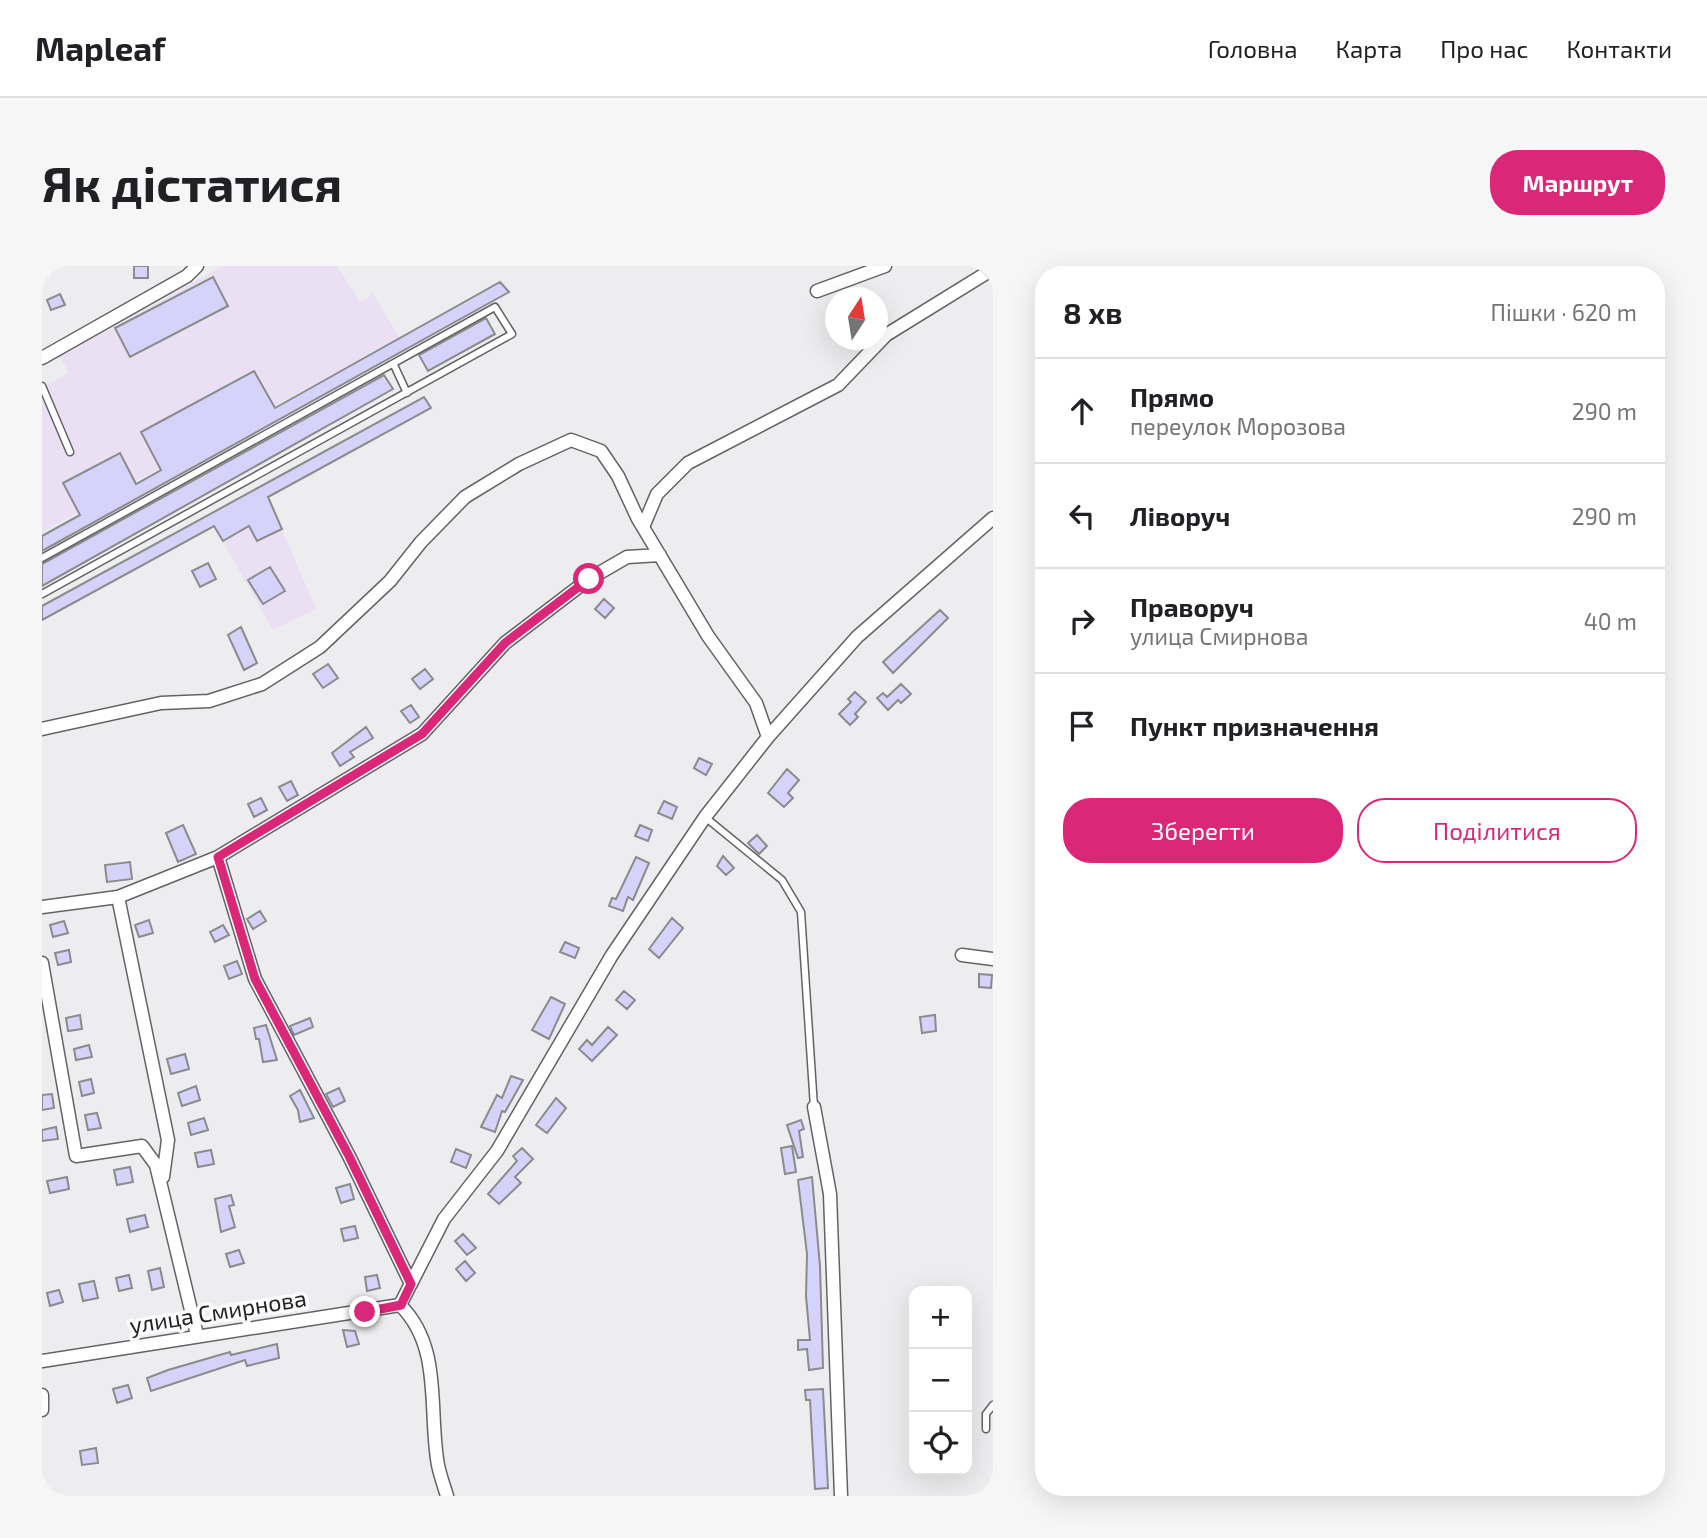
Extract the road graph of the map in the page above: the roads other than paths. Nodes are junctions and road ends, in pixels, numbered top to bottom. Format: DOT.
graph roads {
  1 [pos="197,266"];
  2 [pos="885,266"];
  3 [pos="993,269"];
  4 [pos="817,291"];
  5 [pos="42,358"];
  6 [pos="394,365"];
  7 [pos="42,386"];
  8 [pos="407,393"];
  9 [pos="70,452"];
  10 [pos="993,518"];
  11 [pos="643,527"];
  12 [pos="660,555"];
  13 [pos="42,558"];
  14 [pos="42,594"];
  15 [pos="42,729"];
  16 [pos="768,737"];
  17 [pos="705,817"];
  18 [pos="218,857"];
  19 [pos="118,897"];
  20 [pos="42,906"];
  21 [pos="962,955"];
  22 [pos="993,959"];
  23 [pos="42,963"];
  24 [pos="814,1107"];
  25 [pos="162,1185"];
  26 [pos="411,1284"];
  27 [pos="401,1305"];
  28 [pos="197,1335"];
  29 [pos="42,1361"];
  30 [pos="42,1395"];
  31 [pos="993,1405"];
  32 [pos="42,1410"];
  33 [pos="986,1429"];
  34 [pos="447,1496"];
  35 [pos="841,1496"];
  1 -- 5 [label="street"];
  2 -- 4 [label="street"];
  3 -- 11 [label="street"];
  6 -- 8 [label="lane"];
  6 -- 8 [label="lane"];
  6 -- 13 [label="lane"];
  7 -- 9 [label="lane"];
  8 -- 14 [label="lane"];
  10 -- 16 [label="street"];
  11 -- 12 [label="street"];
  11 -- 15 [label="street"];
  12 -- 16 [label="street"];
  12 -- 18 [label="street"];
  16 -- 17 [label="street"];
  17 -- 24 [label="lane"];
  17 -- 26 [label="street"];
  18 -- 19 [label="street"];
  18 -- 26 [label="street"];
  19 -- 20 [label="street"];
  19 -- 25 [label="street"];
  21 -- 22 [label="street"];
  23 -- 25 [label="street"];
  24 -- 35 [label="street"];
  25 -- 28 [label="street"];
  26 -- 27 [label="street"];
  27 -- 28 [label="street, улица Смирнова"];
  27 -- 34 [label="street"];
  28 -- 29 [label="street, улица Смирнова"];
  30 -- 32 [label="street"];
  31 -- 33 [label="lane"];
}
